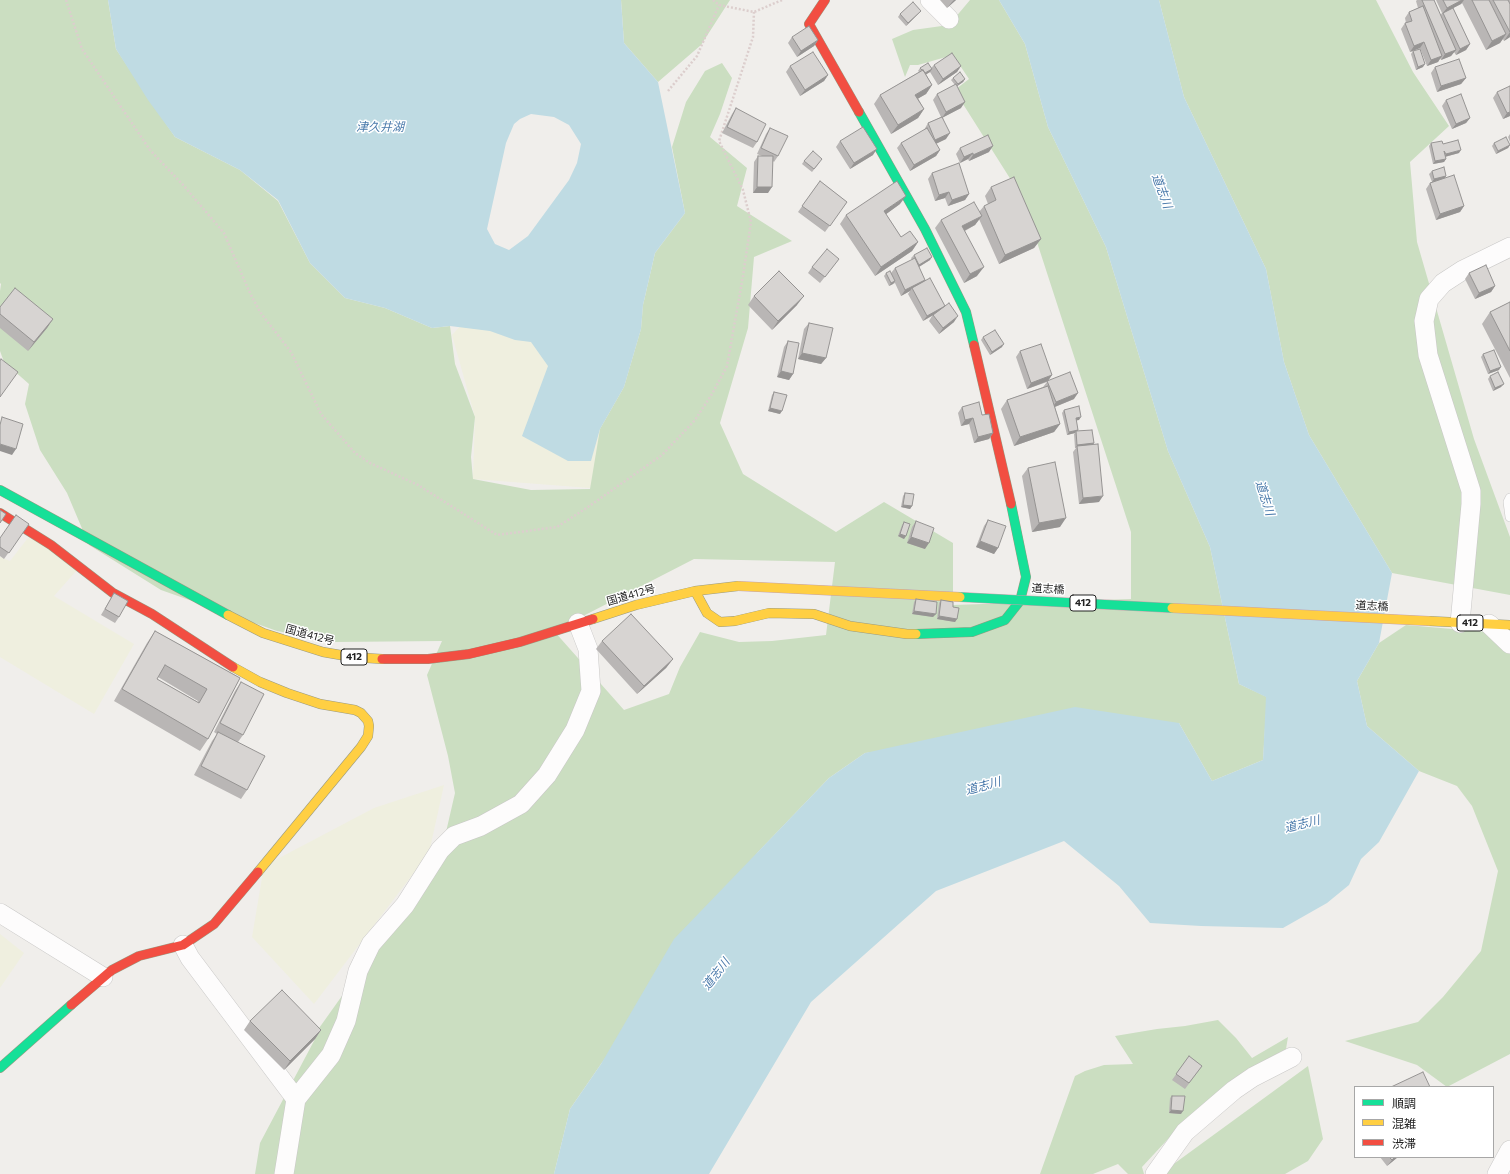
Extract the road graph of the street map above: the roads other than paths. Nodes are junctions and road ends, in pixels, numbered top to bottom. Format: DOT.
graph roads {
  1 [pos="825,0"];
  2 [pos="930,0"];
  3 [pos="949,19"];
  4 [pos="1510,247"];
  5 [pos="0,490"];
  6 [pos="1510,498"];
  7 [pos="0,513"];
  8 [pos="1510,517"];
  9 [pos="738,586"];
  10 [pos="696,591"];
  11 [pos="578,623"];
  12 [pos="1460,623"];
  13 [pos="1489,624"];
  14 [pos="1510,625"];
  15 [pos="1510,644"];
  16 [pos="0,913"];
  17 [pos="183,945"];
  18 [pos="103,977"];
  19 [pos="1292,1057"];
  20 [pos="0,1068"];
  21 [pos="296,1099"];
  22 [pos="1510,1150"];
  23 [pos="284,1174"];
  24 [pos="1156,1174"];
  25 [pos="1497,1174"];
  1 -- 10 [label="main road"];
  2 -- 3 [label="street"];
  4 -- 12 [label="street"];
  5 -- 11 [label="main road, 国道412号 / 412"];
  6 -- 8 [label="lane"];
  7 -- 17 [label="main road"];
  9 -- 10 [label="main road, 国道412号 / 412"];
  9 -- 12 [label="main road, 道志橋 / 412, bridge"];
  10 -- 11 [label="main road, 国道412号 / 412"];
  11 -- 21 [label="street"];
  12 -- 13 [label="main road, 412"];
  13 -- 14 [label="main road, 412"];
  13 -- 15 [label="street"];
  16 -- 18 [label="street"];
  17 -- 18 [label="main road"];
  17 -- 21 [label="street"];
  18 -- 20 [label="main road"];
  19 -- 24 [label="street"];
  21 -- 23 [label="street"];
  22 -- 25 [label="street"];
}
